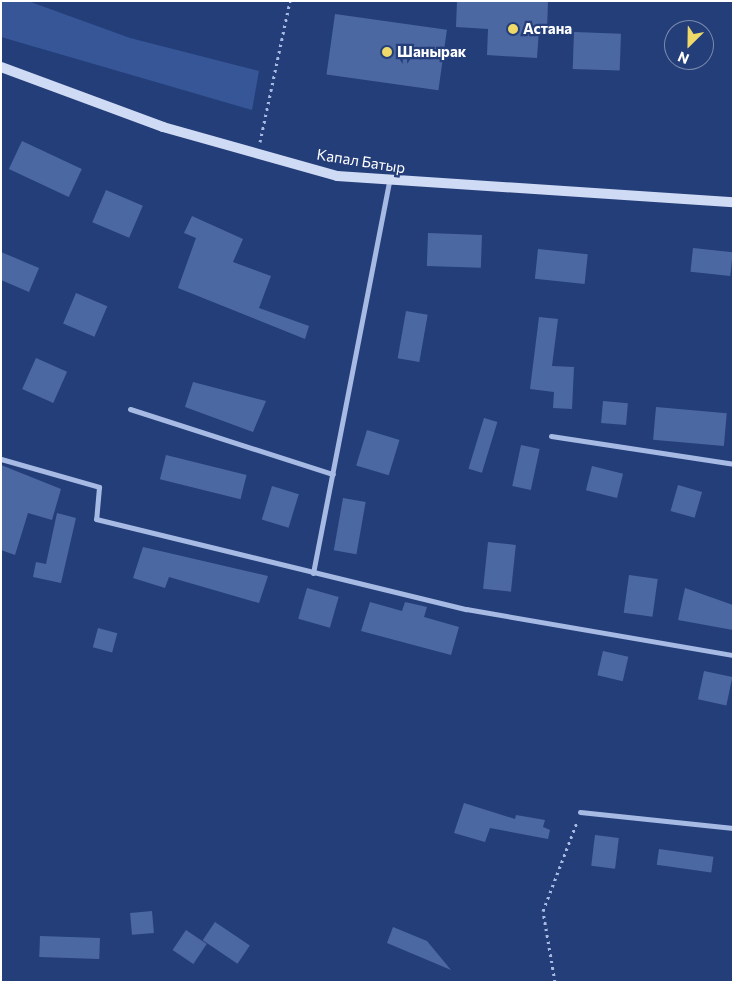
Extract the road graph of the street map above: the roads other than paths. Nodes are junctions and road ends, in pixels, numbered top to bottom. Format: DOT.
graph roads {
  1 [pos="1,67"];
  2 [pos="388,183"];
  3 [pos="733,202"];
  4 [pos="130,408"];
  5 [pos="551,436"];
  6 [pos="1,459"];
  7 [pos="733,464"];
  8 [pos="332,474"];
  9 [pos="313,573"];
  10 [pos="733,655"];
  11 [pos="580,812"];
  12 [pos="733,828"];
  1 -- 2 [label="main road, Капал Батыр"];
  2 -- 3 [label="main road, Капал Батыр"];
  2 -- 8 [label="street"];
  4 -- 8 [label="street"];
  5 -- 7 [label="street"];
  6 -- 9 [label="street"];
  8 -- 9 [label="street"];
  9 -- 10 [label="street"];
  11 -- 12 [label="street"];
}
